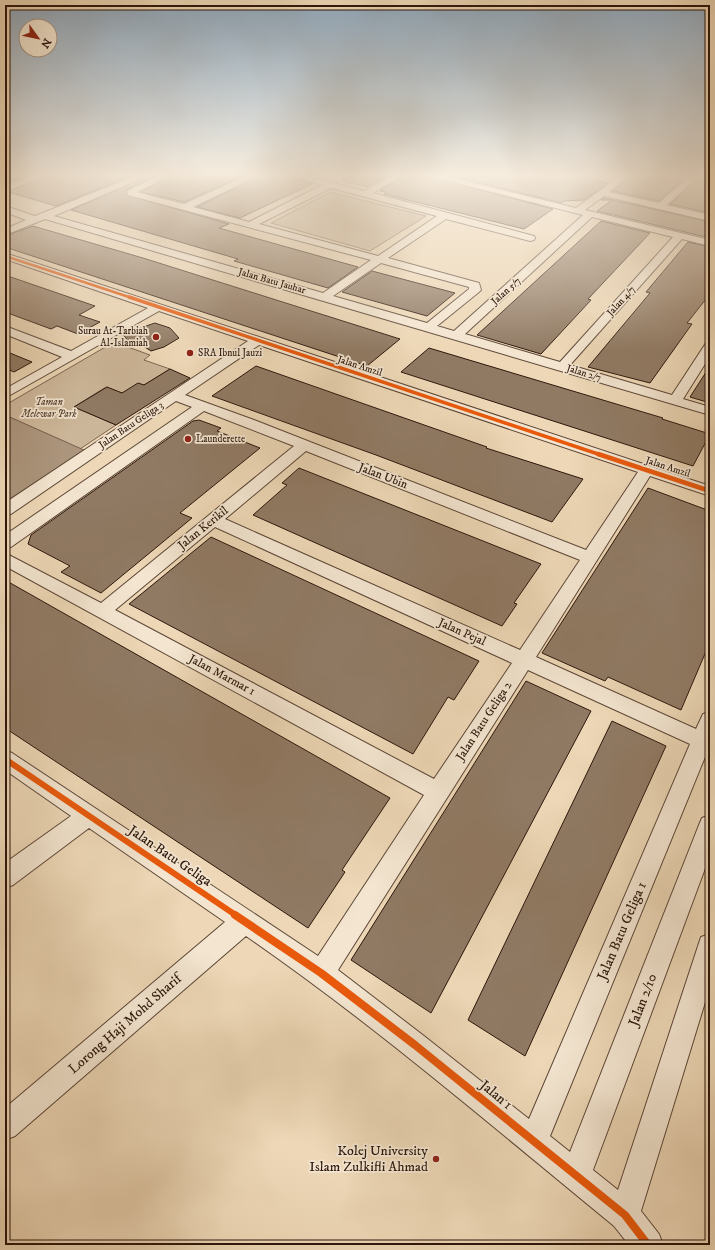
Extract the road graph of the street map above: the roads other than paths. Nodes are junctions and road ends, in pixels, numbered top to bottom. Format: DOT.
graph roads {
  1 [pos="108,234"];
  2 [pos="286,234"];
  3 [pos="416,234"];
  4 [pos="516,234"];
  5 [pos="560,234"];
  6 [pos="673,234"];
  7 [pos="679,236"];
  8 [pos="530,238"];
  9 [pos="710,243"];
  10 [pos="5,256"];
  11 [pos="380,259"];
  12 [pos="324,297"];
  13 [pos="156,308"];
  14 [pos="429,327"];
  15 [pos="5,330"];
  16 [pos="455,335"];
  17 [pos="256,341"];
  18 [pos="710,346"];
  19 [pos="71,356"];
  20 [pos="562,367"];
  21 [pos="5,394"];
  22 [pos="175,396"];
  23 [pos="676,401"];
  24 [pos="202,406"];
  25 [pos="710,411"];
  26 [pos="304,445"];
  27 [pos="647,470"];
  28 [pos="710,491"];
  29 [pos="5,510"];
  30 [pos="214,520"];
  31 [pos="5,543"];
  32 [pos="590,558"];
  33 [pos="5,559"];
  34 [pos="103,611"];
  35 [pos="524,660"];
  36 [pos="707,735"];
  37 [pos="5,759"];
  38 [pos="438,792"];
  39 [pos="89,816"];
  40 [pos="710,825"];
  41 [pos="5,877"];
  42 [pos="245,921"];
  43 [pos="710,946"];
  44 [pos="321,973"];
  45 [pos="5,1126"];
  46 [pos="534,1141"];
  47 [pos="576,1175"];
  48 [pos="625,1215"];
  49 [pos="648,1245"];
  1 -- 12 [label="street, Jalan Batu Jauhar"];
  2 -- 11 [label="street"];
  3 -- 11 [label="street"];
  4 -- 8 [label="street"];
  5 -- 16 [label="street, Jalan 5/7"];
  6 -- 7 [label="street"];
  7 -- 9 [label="street"];
  7 -- 20 [label="street, Jalan 4/7"];
  10 -- 13 [label="street, Jalan Amzil"];
  11 -- 12 [label="street"];
  11 -- 14 [label="street"];
  12 -- 14 [label="street, Jalan Batu Jauhar"];
  13 -- 17 [label="street, Jalan Amzil"];
  13 -- 19 [label="street"];
  14 -- 16 [label="street, Jalan Batu Jauhar"];
  15 -- 19 [label="street"];
  16 -- 20 [label="street, Jalan 2/7"];
  17 -- 22 [label="street, Jalan Batu Geliga 3"];
  17 -- 27 [label="street, Jalan Amzil"];
  18 -- 23 [label="street"];
  19 -- 21 [label="street"];
  20 -- 23 [label="street, Jalan 2/7"];
  22 -- 24 [label="street, Jalan Ubin"];
  22 -- 29 [label="street, Jalan Batu Geliga 3"];
  23 -- 25 [label="street, Jalan 2/7"];
  24 -- 26 [label="street, Jalan Ubin"];
  24 -- 31 [label="street"];
  26 -- 30 [label="street, Jalan Kerikil"];
  26 -- 32 [label="street, Jalan Ubin"];
  27 -- 28 [label="street, Jalan Amzil"];
  27 -- 32 [label="street, Jalan Batu Geliga 2"];
  30 -- 34 [label="street, Jalan Kerikil"];
  30 -- 35 [label="street, Jalan Pejal"];
  32 -- 35 [label="street, Jalan Batu Geliga 2"];
  33 -- 34 [label="street, Jalan Marmar 1"];
  34 -- 38 [label="street, Jalan Marmar 1"];
  35 -- 36 [label="street, Jalan Pejal"];
  35 -- 38 [label="street, Jalan Batu Geliga 2"];
  36 -- 46 [label="street, Jalan Batu Geliga 1"];
  37 -- 39 [label="street, Jalan Batu Geliga"];
  38 -- 44 [label="street, Jalan Batu Geliga 2"];
  39 -- 41 [label="street"];
  39 -- 42 [label="street, Jalan Batu Geliga"];
  40 -- 47 [label="street, Jalan 2/10"];
  42 -- 44 [label="street, Jalan Batu Geliga"];
  42 -- 45 [label="street, Lorong Haji Mohd Sharif"];
  43 -- 48 [label="street"];
  44 -- 46 [label="street, Jalan 1"];
  46 -- 47 [label="street, Jalan 1"];
  47 -- 48 [label="street, Jalan 1"];
  48 -- 49 [label="street, Jalan 1"];
}
